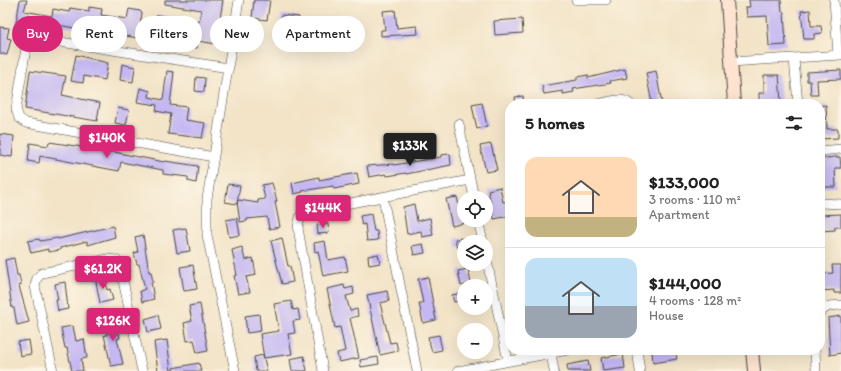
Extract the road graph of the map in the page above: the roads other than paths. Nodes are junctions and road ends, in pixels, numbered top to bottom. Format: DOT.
graph roads {
  1 [pos="239,0"];
  2 [pos="576,0"];
  3 [pos="606,0"];
  4 [pos="727,0"];
  5 [pos="834,0"];
  6 [pos="840,55"];
  7 [pos="794,59"];
  8 [pos="731,62"];
  9 [pos="229,68"];
  10 [pos="734,99"];
  11 [pos="798,99"];
  12 [pos="459,124"];
  13 [pos="841,149"];
  14 [pos="825,151"];
  15 [pos="214,157"];
  16 [pos="470,180"];
  17 [pos="472,191"];
  18 [pos="383,198"];
  19 [pos="825,203"];
  20 [pos="841,204"];
  21 [pos="489,271"];
  22 [pos="841,305"];
  23 [pos="825,309"];
  24 [pos="505,347"];
  25 [pos="507,355"];
  26 [pos="540,355"];
  27 [pos="551,355"];
  28 [pos="637,355"];
  29 [pos="752,355"];
  30 [pos="815,355"];
  31 [pos="508,361"];
  32 [pos="464,370"];
  33 [pos="53,371"];
  34 [pos="142,371"];
  35 [pos="235,371"];
  36 [pos="323,371"];
  37 [pos="417,371"];
  38 [pos="554,371"];
  39 [pos="640,371"];
  40 [pos="754,371"];
  41 [pos="816,371"];
  1 -- 9 [label="street"];
  2 -- 3 [label="street"];
  4 -- 8 [label="street"];
  5 -- 6 [label="street"];
  6 -- 7 [label="street"];
  7 -- 8 [label="street"];
  7 -- 11 [label="street"];
  8 -- 10 [label="street"];
  9 -- 15 [label="street"];
  9 -- 15 [label="street"];
  12 -- 16 [label="street"];
  13 -- 14 [label="street"];
  15 -- 35 [label="street"];
  16 -- 17 [label="street"];
  16 -- 18 [label="street"];
  18 -- 36 [label="street"];
  18 -- 37 [label="street"];
  19 -- 20 [label="street"];
  21 -- 24 [label="street"];
  22 -- 23 [label="street"];
  25 -- 31 [label="street"];
  26 -- 31 [label="street"];
  27 -- 38 [label="street"];
  28 -- 39 [label="street"];
  29 -- 40 [label="street"];
  30 -- 41 [label="street"];
  31 -- 32 [label="street"];
  33 -- 34 [label="street"];
}
